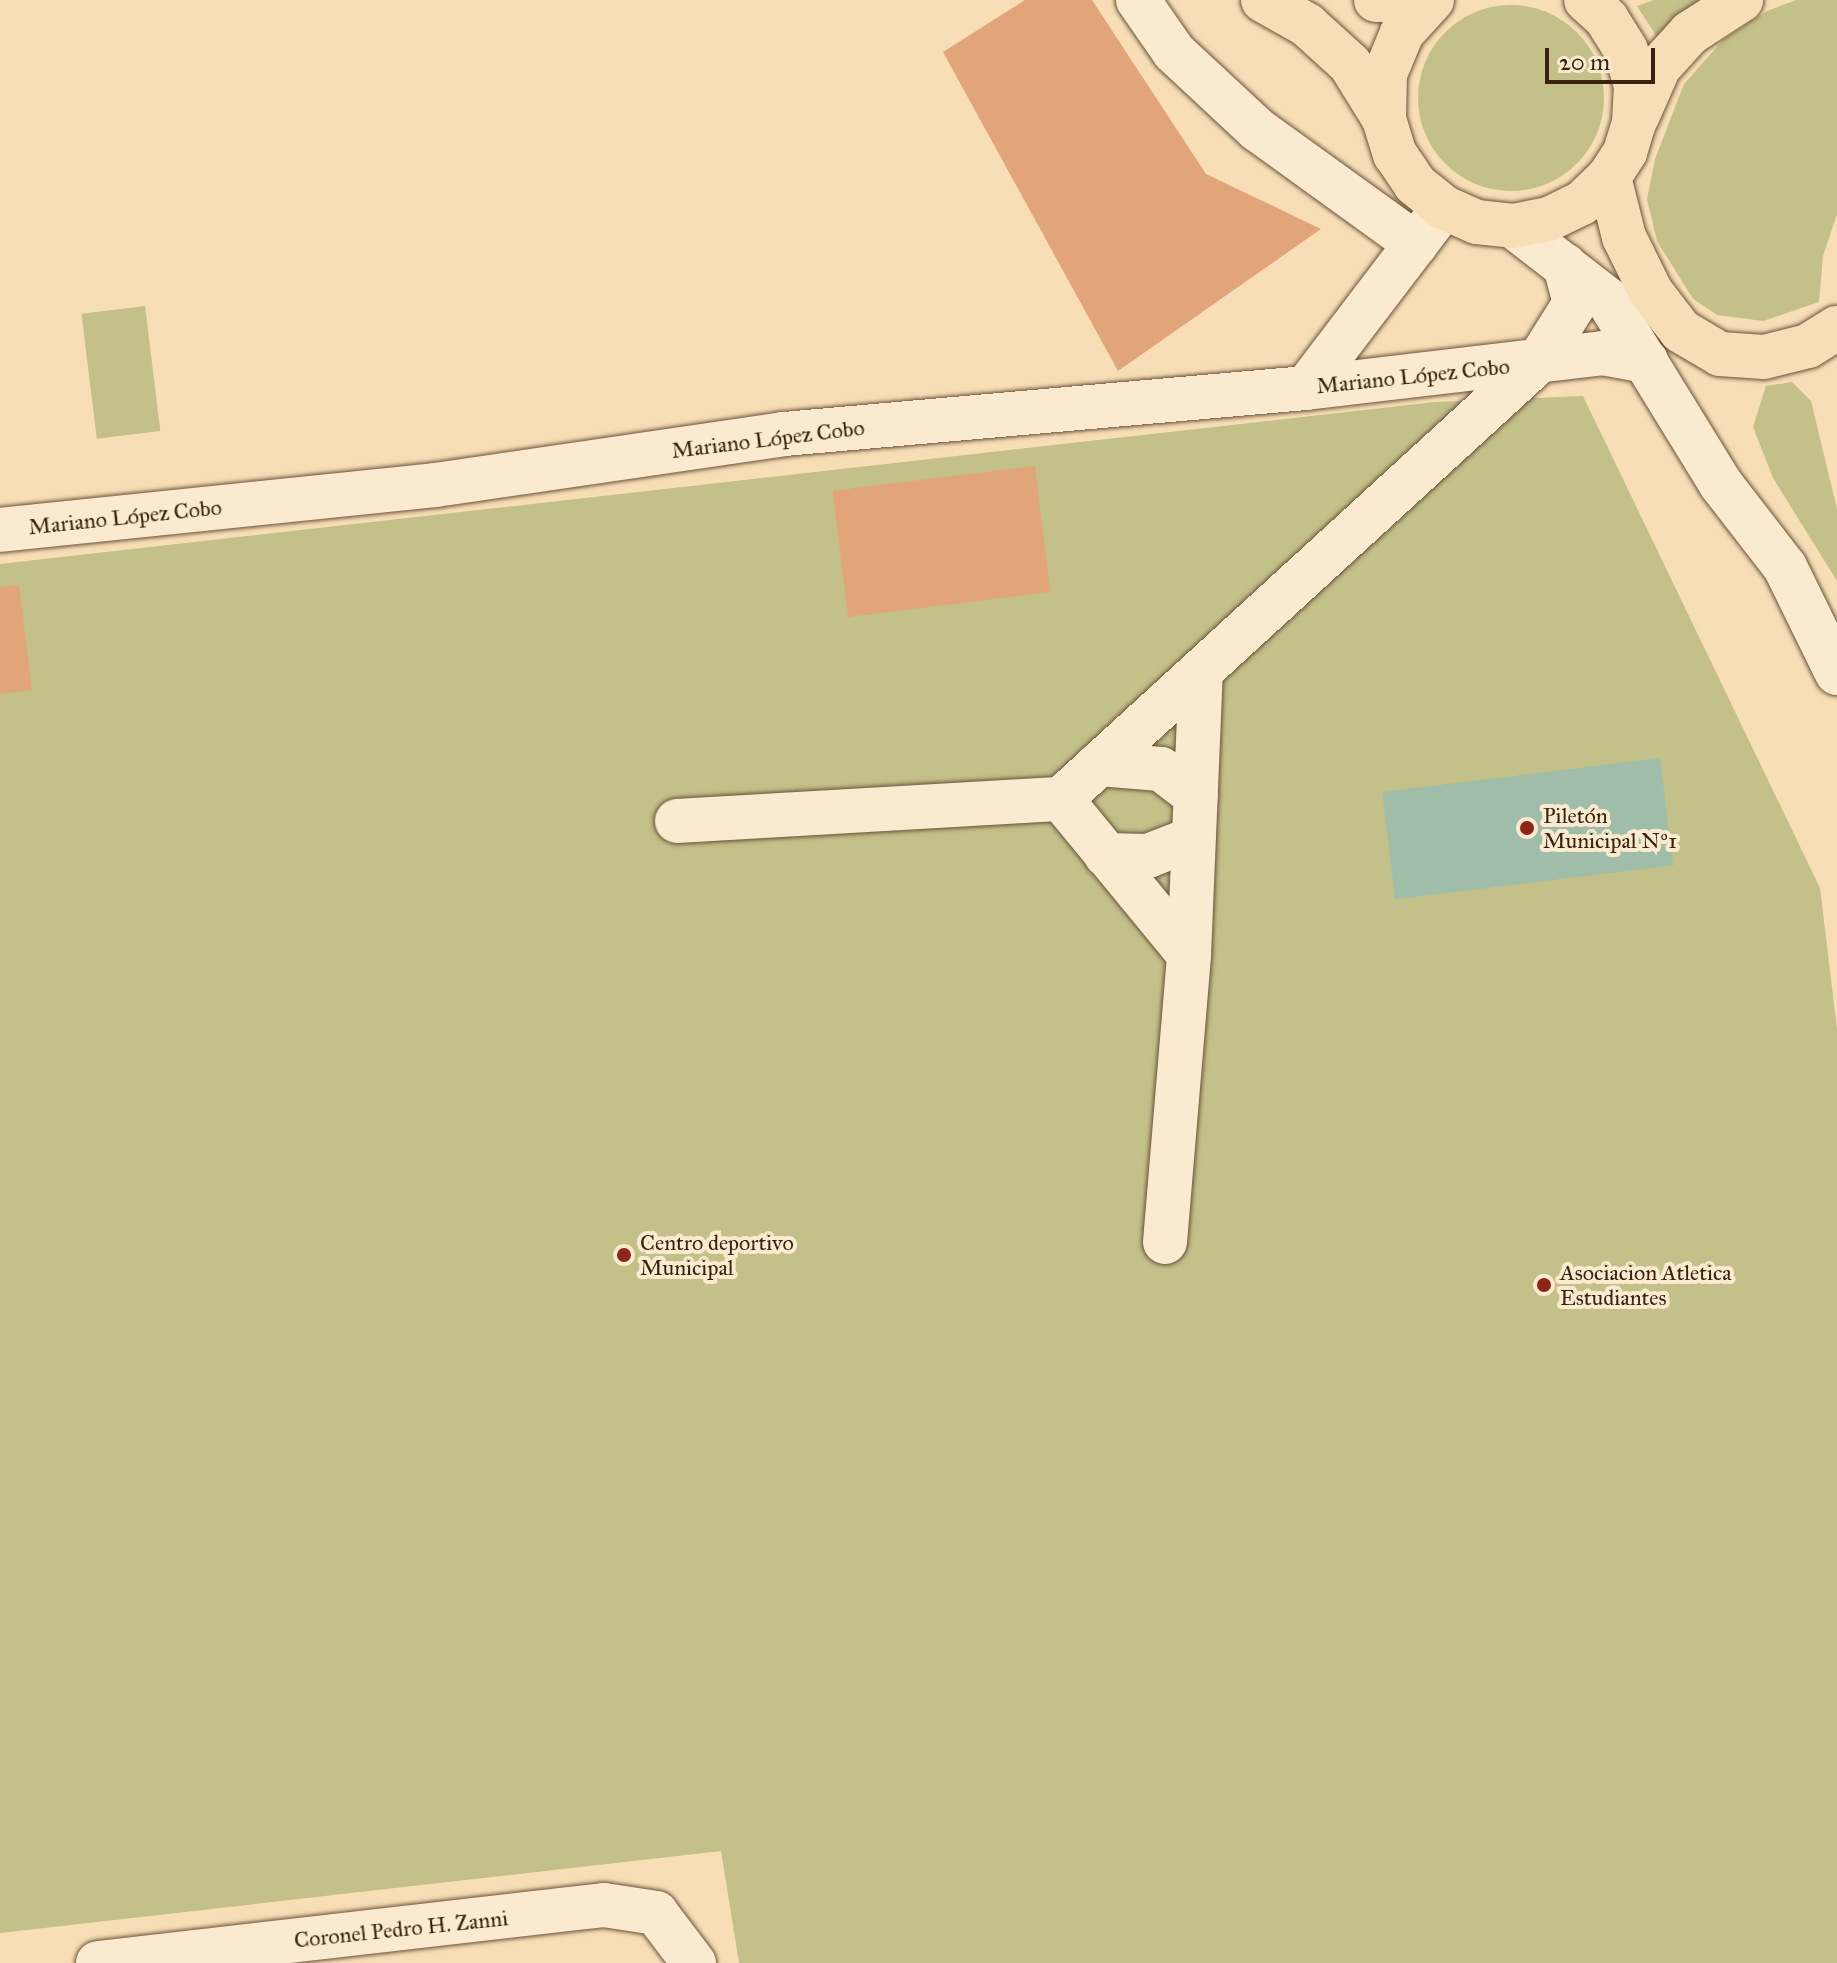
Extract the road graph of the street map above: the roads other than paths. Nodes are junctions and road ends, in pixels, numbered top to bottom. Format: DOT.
graph roads {
  1 [pos="1138,0"];
  2 [pos="1263,0"];
  3 [pos="1376,0"];
  4 [pos="1410,0"];
  5 [pos="1432,0"];
  6 [pos="1586,0"];
  7 [pos="1741,0"];
  8 [pos="1384,119"];
  9 [pos="1634,123"];
  10 [pos="1609,177"];
  11 [pos="1443,207"];
  12 [pos="1513,226"];
  13 [pos="1416,244"];
  14 [pos="1565,265"];
  15 [pos="1837,328"];
  16 [pos="1646,361"];
  17 [pos="1538,362"];
  18 [pos="1306,388"];
  19 [pos="0,530"];
  20 [pos="1201,671"];
  21 [pos="1837,673"];
  22 [pos="1099,764"];
  23 [pos="1061,799"];
  24 [pos="1195,817"];
  25 [pos="677,821"];
  26 [pos="1106,855"];
  27 [pos="1189,955"];
  28 [pos="1165,1242"];
  29 [pos="98,1963"];
  30 [pos="694,1963"];
  1 -- 13 [label="street"];
  2 -- 8 [label="main road"];
  3 -- 4 [label="main road"];
  5 -- 8 [label="main road"];
  6 -- 9 [label="main road"];
  7 -- 9 [label="main road"];
  8 -- 11 [label="main road"];
  9 -- 10 [label="main road"];
  10 -- 12 [label="main road"];
  10 -- 15 [label="main road"];
  11 -- 12 [label="main road"];
  11 -- 13 [label="street"];
  12 -- 14 [label="street"];
  13 -- 18 [label="street"];
  14 -- 16 [label="street"];
  14 -- 17 [label="street"];
  16 -- 17 [label="street, Mariano López Cobo"];
  16 -- 21 [label="street"];
  17 -- 18 [label="street, Mariano López Cobo"];
  17 -- 20 [label="street"];
  18 -- 19 [label="street, Mariano López Cobo"];
  20 -- 22 [label="street"];
  20 -- 24 [label="street"];
  22 -- 23 [label="street"];
  22 -- 24 [label="street"];
  23 -- 25 [label="street"];
  23 -- 26 [label="street"];
  24 -- 26 [label="street"];
  24 -- 27 [label="street"];
  26 -- 27 [label="street"];
  27 -- 28 [label="street"];
  29 -- 30 [label="street, Coronel Pedro H. Zanni"];
}
